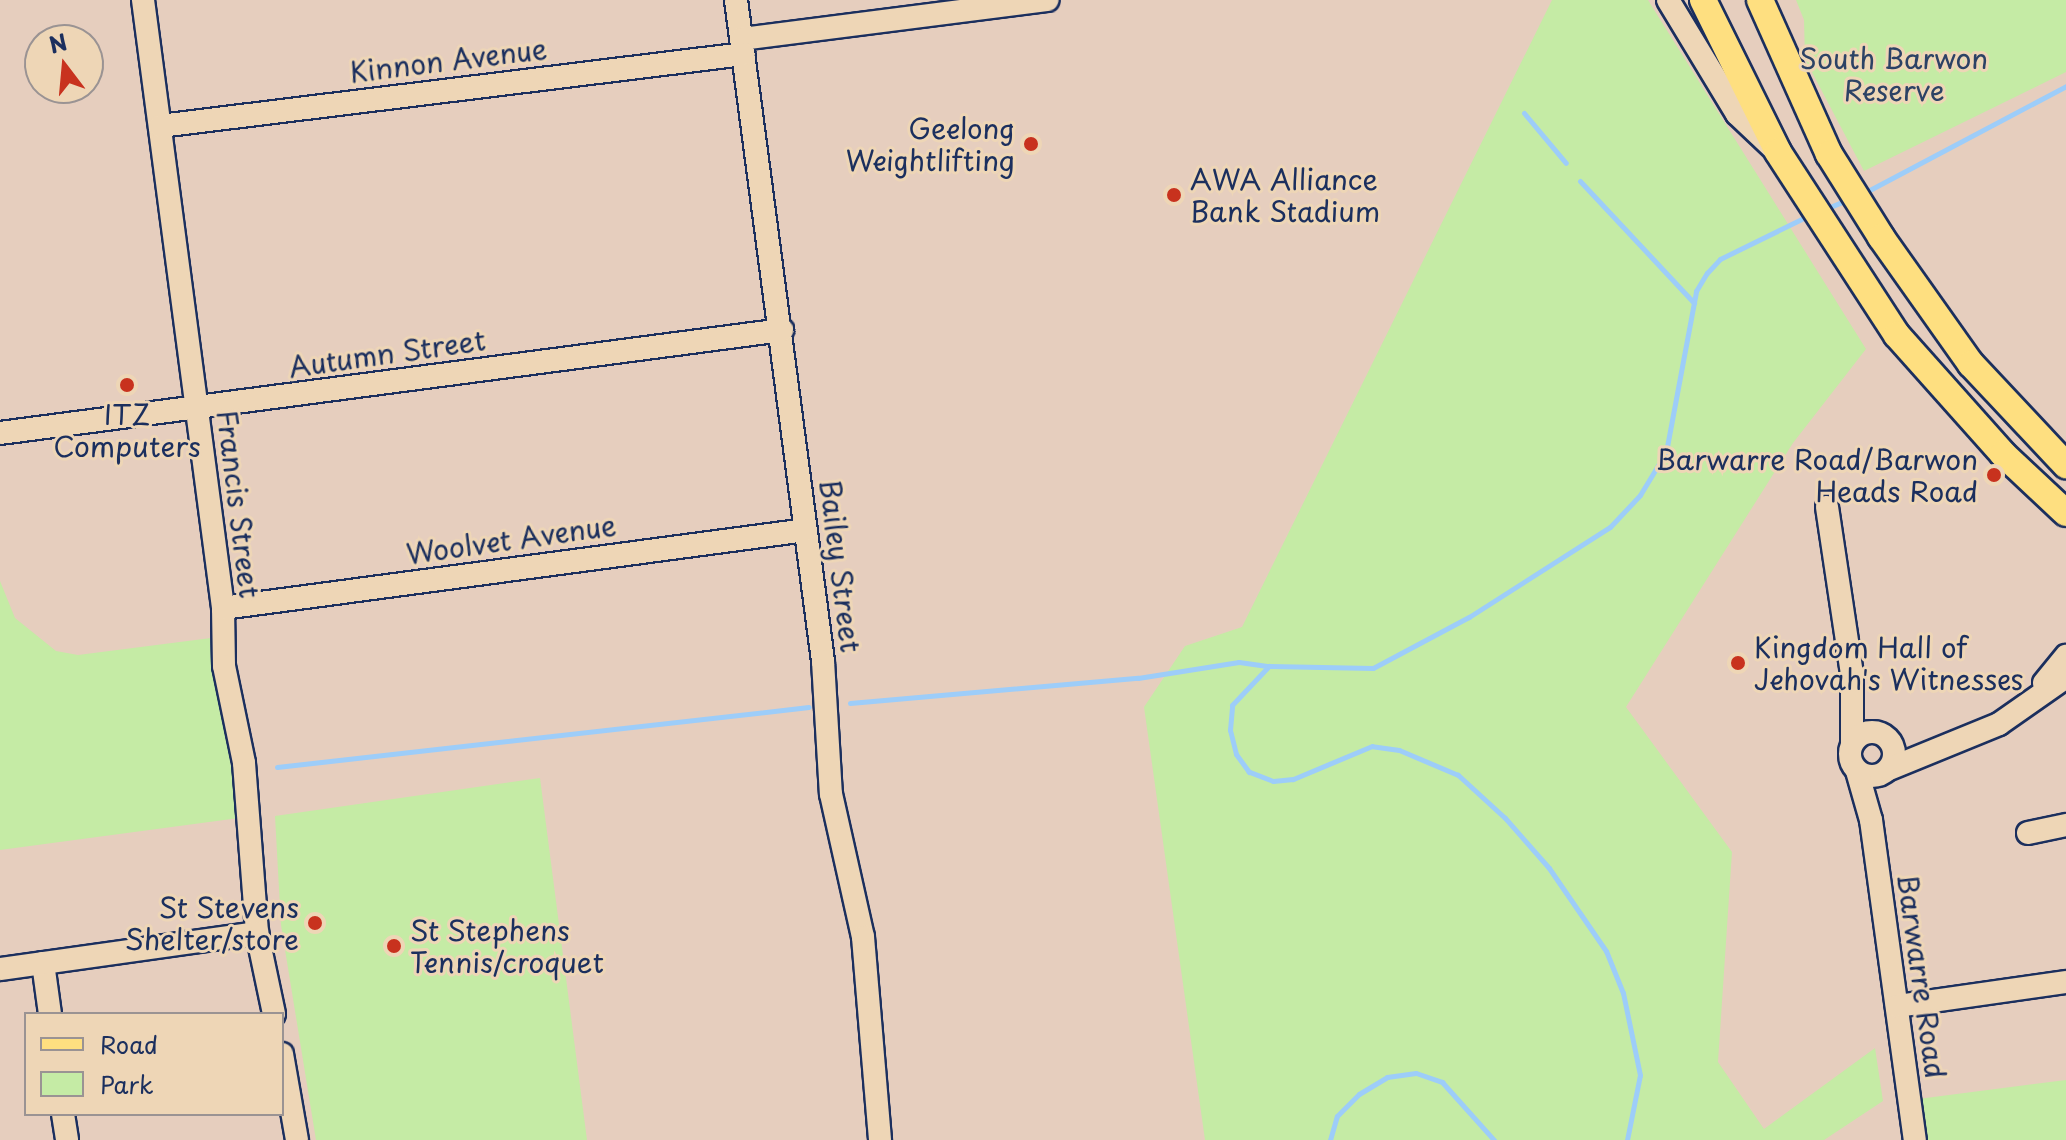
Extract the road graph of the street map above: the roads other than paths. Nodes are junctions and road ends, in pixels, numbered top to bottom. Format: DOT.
graph roads {
  1 [pos="143,0"];
  2 [pos="736,0"];
  3 [pos="1048,0"];
  4 [pos="1668,0"];
  5 [pos="1703,0"];
  6 [pos="1760,0"];
  7 [pos="743,46"];
  8 [pos="160,126"];
  9 [pos="1785,163"];
  10 [pos="782,330"];
  11 [pos="197,409"];
  12 [pos="0,433"];
  13 [pos="2066,465"];
  14 [pos="1827,507"];
  15 [pos="2066,513"];
  16 [pos="806,530"];
  17 [pos="223,608"];
  18 [pos="2064,662"];
  19 [pos="1852,675"];
  20 [pos="1883,736"];
  21 [pos="1968,738"];
  22 [pos="1852,744"];
  23 [pos="1857,771"];
  24 [pos="1886,771"];
  25 [pos="1871,820"];
  26 [pos="2064,832"];
  27 [pos="2028,833"];
  28 [pos="257,933"];
  29 [pos="43,963"];
  30 [pos="0,969"];
  31 [pos="2066,982"];
  32 [pos="1897,1006"];
  33 [pos="50,1012"];
  34 [pos="274,1012"];
  35 [pos="284,1065"];
  36 [pos="63,1116"];
  37 [pos="67,1140"];
  38 [pos="297,1140"];
  39 [pos="880,1140"];
  40 [pos="1915,1140"];
  1 -- 8 [label="street, Francis Street"];
  2 -- 7 [label="street, Bailey Street"];
  3 -- 7 [label="street, Kinnon Avenue"];
  4 -- 9 [label="street"];
  5 -- 9 [label="main road"];
  6 -- 13 [label="main road"];
  7 -- 8 [label="street, Kinnon Avenue"];
  7 -- 10 [label="street, Bailey Street"];
  8 -- 11 [label="street, Francis Street"];
  9 -- 15 [label="main road"];
  10 -- 11 [label="street, Autumn Street"];
  10 -- 16 [label="street, Bailey Street"];
  11 -- 12 [label="street, Autumn Street"];
  11 -- 17 [label="street, Francis Street"];
  14 -- 19 [label="street"];
  16 -- 17 [label="street, Woolvet Avenue"];
  16 -- 39 [label="street, Bailey Street"];
  17 -- 28 [label="street, Francis Street"];
  18 -- 21 [label="street"];
  19 -- 20 [label="street"];
  19 -- 22 [label="street"];
  20 -- 21 [label="street"];
  20 -- 22 [label="street"];
  20 -- 24 [label="street"];
  21 -- 24 [label="street"];
  22 -- 23 [label="street"];
  23 -- 24 [label="street"];
  23 -- 25 [label="street, Barwarre Road"];
  24 -- 25 [label="street, Barwarre Road"];
  25 -- 32 [label="street, Barwarre Road"];
  26 -- 27 [label="street"];
  28 -- 29 [label="street"];
  28 -- 34 [label="street, Francis Street"];
  29 -- 30 [label="street"];
  29 -- 33 [label="street"];
  31 -- 32 [label="street"];
  32 -- 40 [label="street, Barwarre Road"];
  35 -- 38 [label="street"];
  36 -- 37 [label="street"];
}
